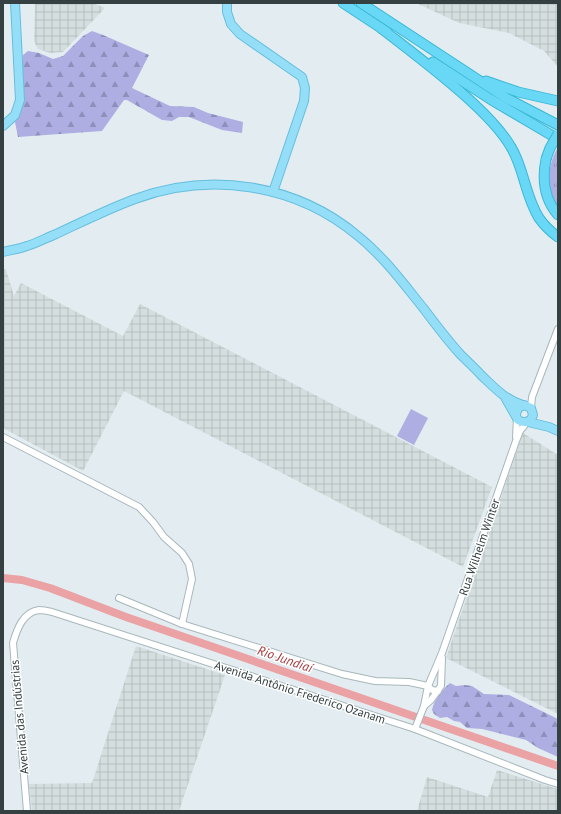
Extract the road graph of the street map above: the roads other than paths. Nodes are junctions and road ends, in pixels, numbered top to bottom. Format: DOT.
graph roads {
  1 [pos="15,3"];
  2 [pos="227,3"];
  3 [pos="343,3"];
  4 [pos="361,3"];
  5 [pos="382,29"];
  6 [pos="440,56"];
  7 [pos="558,101"];
  8 [pos="558,125"];
  9 [pos="3,126"];
  10 [pos="558,134"];
  11 [pos="558,139"];
  12 [pos="273,192"];
  13 [pos="558,215"];
  14 [pos="558,237"];
  15 [pos="4,251"];
  16 [pos="558,329"];
  17 [pos="505,397"];
  18 [pos="527,407"];
  19 [pos="516,416"];
  20 [pos="528,422"];
  21 [pos="549,427"];
  22 [pos="558,431"];
  23 [pos="3,437"];
  24 [pos="516,440"];
  25 [pos="119,598"];
  26 [pos="38,610"];
  27 [pos="182,624"];
  28 [pos="442,653"];
  29 [pos="432,677"];
  30 [pos="442,681"];
  31 [pos="428,686"];
  32 [pos="438,691"];
  33 [pos="423,707"];
  34 [pos="416,726"];
  35 [pos="558,784"];
  36 [pos="27,811"];
  1 -- 9 [label="main road"];
  2 -- 12 [label="main road"];
  3 -- 5 [label="highway"];
  4 -- 6 [label="highway"];
  5 -- 11 [label="highway"];
  5 -- 14 [label="highway"];
  6 -- 7 [label="highway"];
  6 -- 8 [label="highway"];
  10 -- 13 [label="highway, bridge"];
  12 -- 15 [label="main road"];
  12 -- 17 [label="main road"];
  16 -- 18 [label="street"];
  17 -- 18 [label="main road"];
  17 -- 19 [label="main road"];
  18 -- 19 [label="main road"];
  18 -- 20 [label="main road"];
  18 -- 21 [label="main road"];
  19 -- 20 [label="main road"];
  19 -- 24 [label="street, Rua Wilhelm Winter"];
  20 -- 21 [label="main road"];
  20 -- 24 [label="street, Rua Wilhelm Winter"];
  21 -- 22 [label="main road"];
  23 -- 27 [label="street"];
  24 -- 28 [label="street, Rua Wilhelm Winter"];
  25 -- 27 [label="street"];
  26 -- 34 [label="street, Avenida Antônio Frederico Ozanam"];
  26 -- 36 [label="street, Avenida das Indústrias"];
  27 -- 31 [label="street"];
  28 -- 29 [label="street, Rua Wilhelm Winter"];
  28 -- 30 [label="street"];
  29 -- 30 [label="street"];
  29 -- 31 [label="street"];
  30 -- 32 [label="street"];
  31 -- 32 [label="street"];
  31 -- 33 [label="street"];
  32 -- 33 [label="street"];
  33 -- 34 [label="street"];
  34 -- 35 [label="street, Avenida Antônio Frederico Ozanam"];
}
